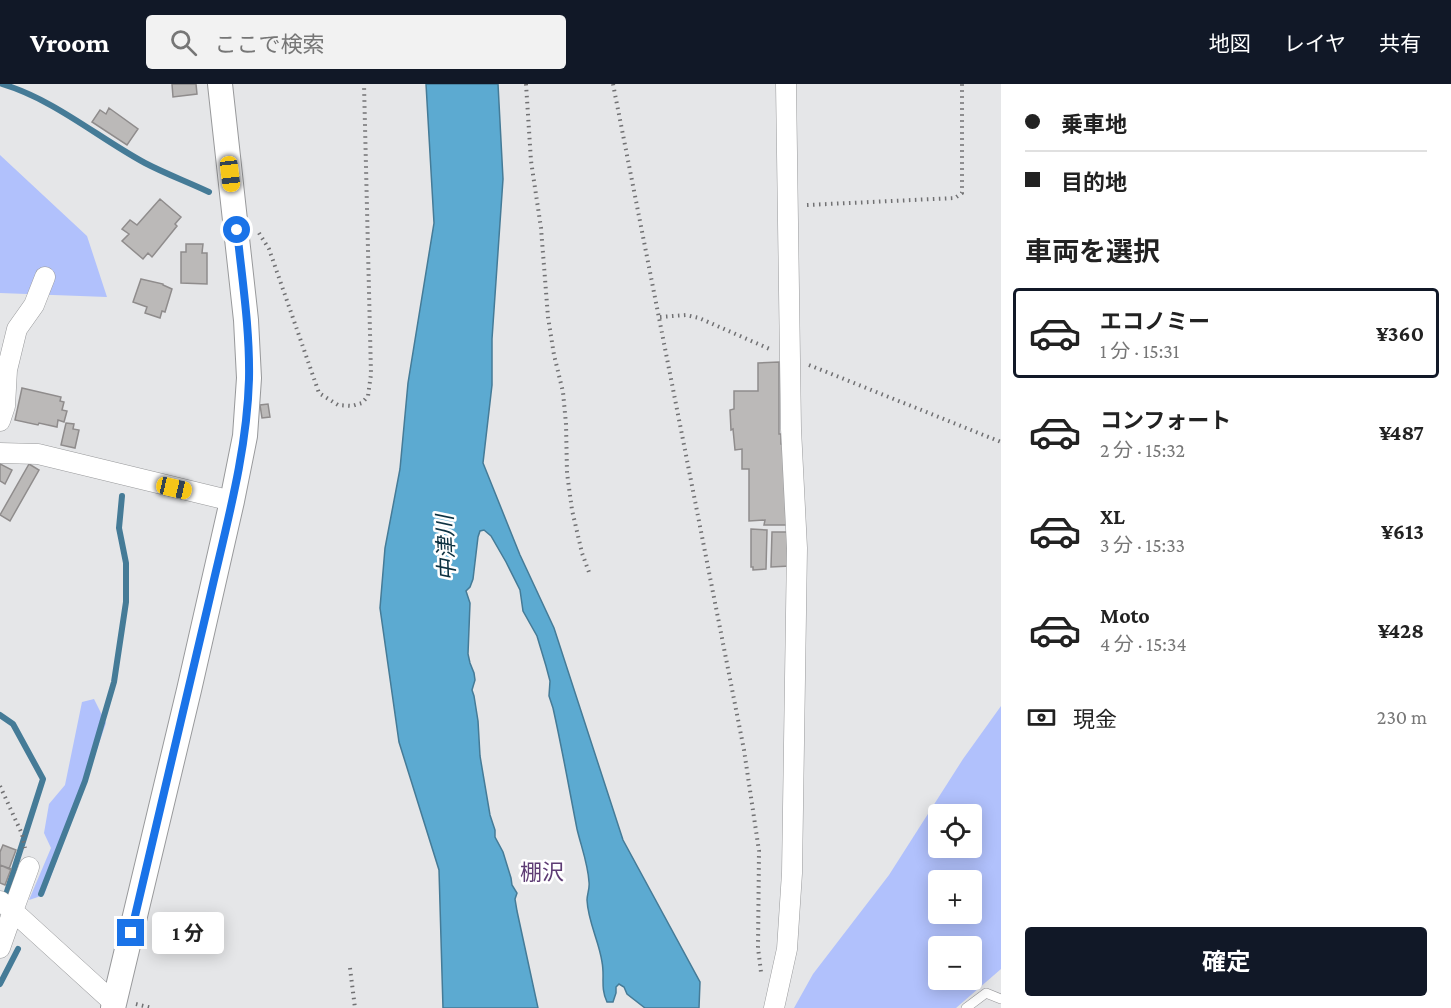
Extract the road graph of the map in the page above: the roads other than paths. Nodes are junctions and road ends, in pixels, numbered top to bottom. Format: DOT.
graph roads {
  1 [pos="220,84"];
  2 [pos="786,84"];
  3 [pos="45,277"];
  4 [pos="0,421"];
  5 [pos="0,453"];
  6 [pos="232,501"];
  7 [pos="29,867"];
  8 [pos="7,906"];
  9 [pos="0,948"];
  10 [pos="1001,999"];
  11 [pos="114,1005"];
  12 [pos="774,1008"];
  13 [pos="966,1008"];
  1 -- 6 [label="street"];
  2 -- 12 [label="street"];
  3 -- 4 [label="street"];
  5 -- 6 [label="street"];
  6 -- 11 [label="street"];
  7 -- 8 [label="street"];
  8 -- 9 [label="street"];
  8 -- 11 [label="street"];
  10 -- 13 [label="lane"];
}
